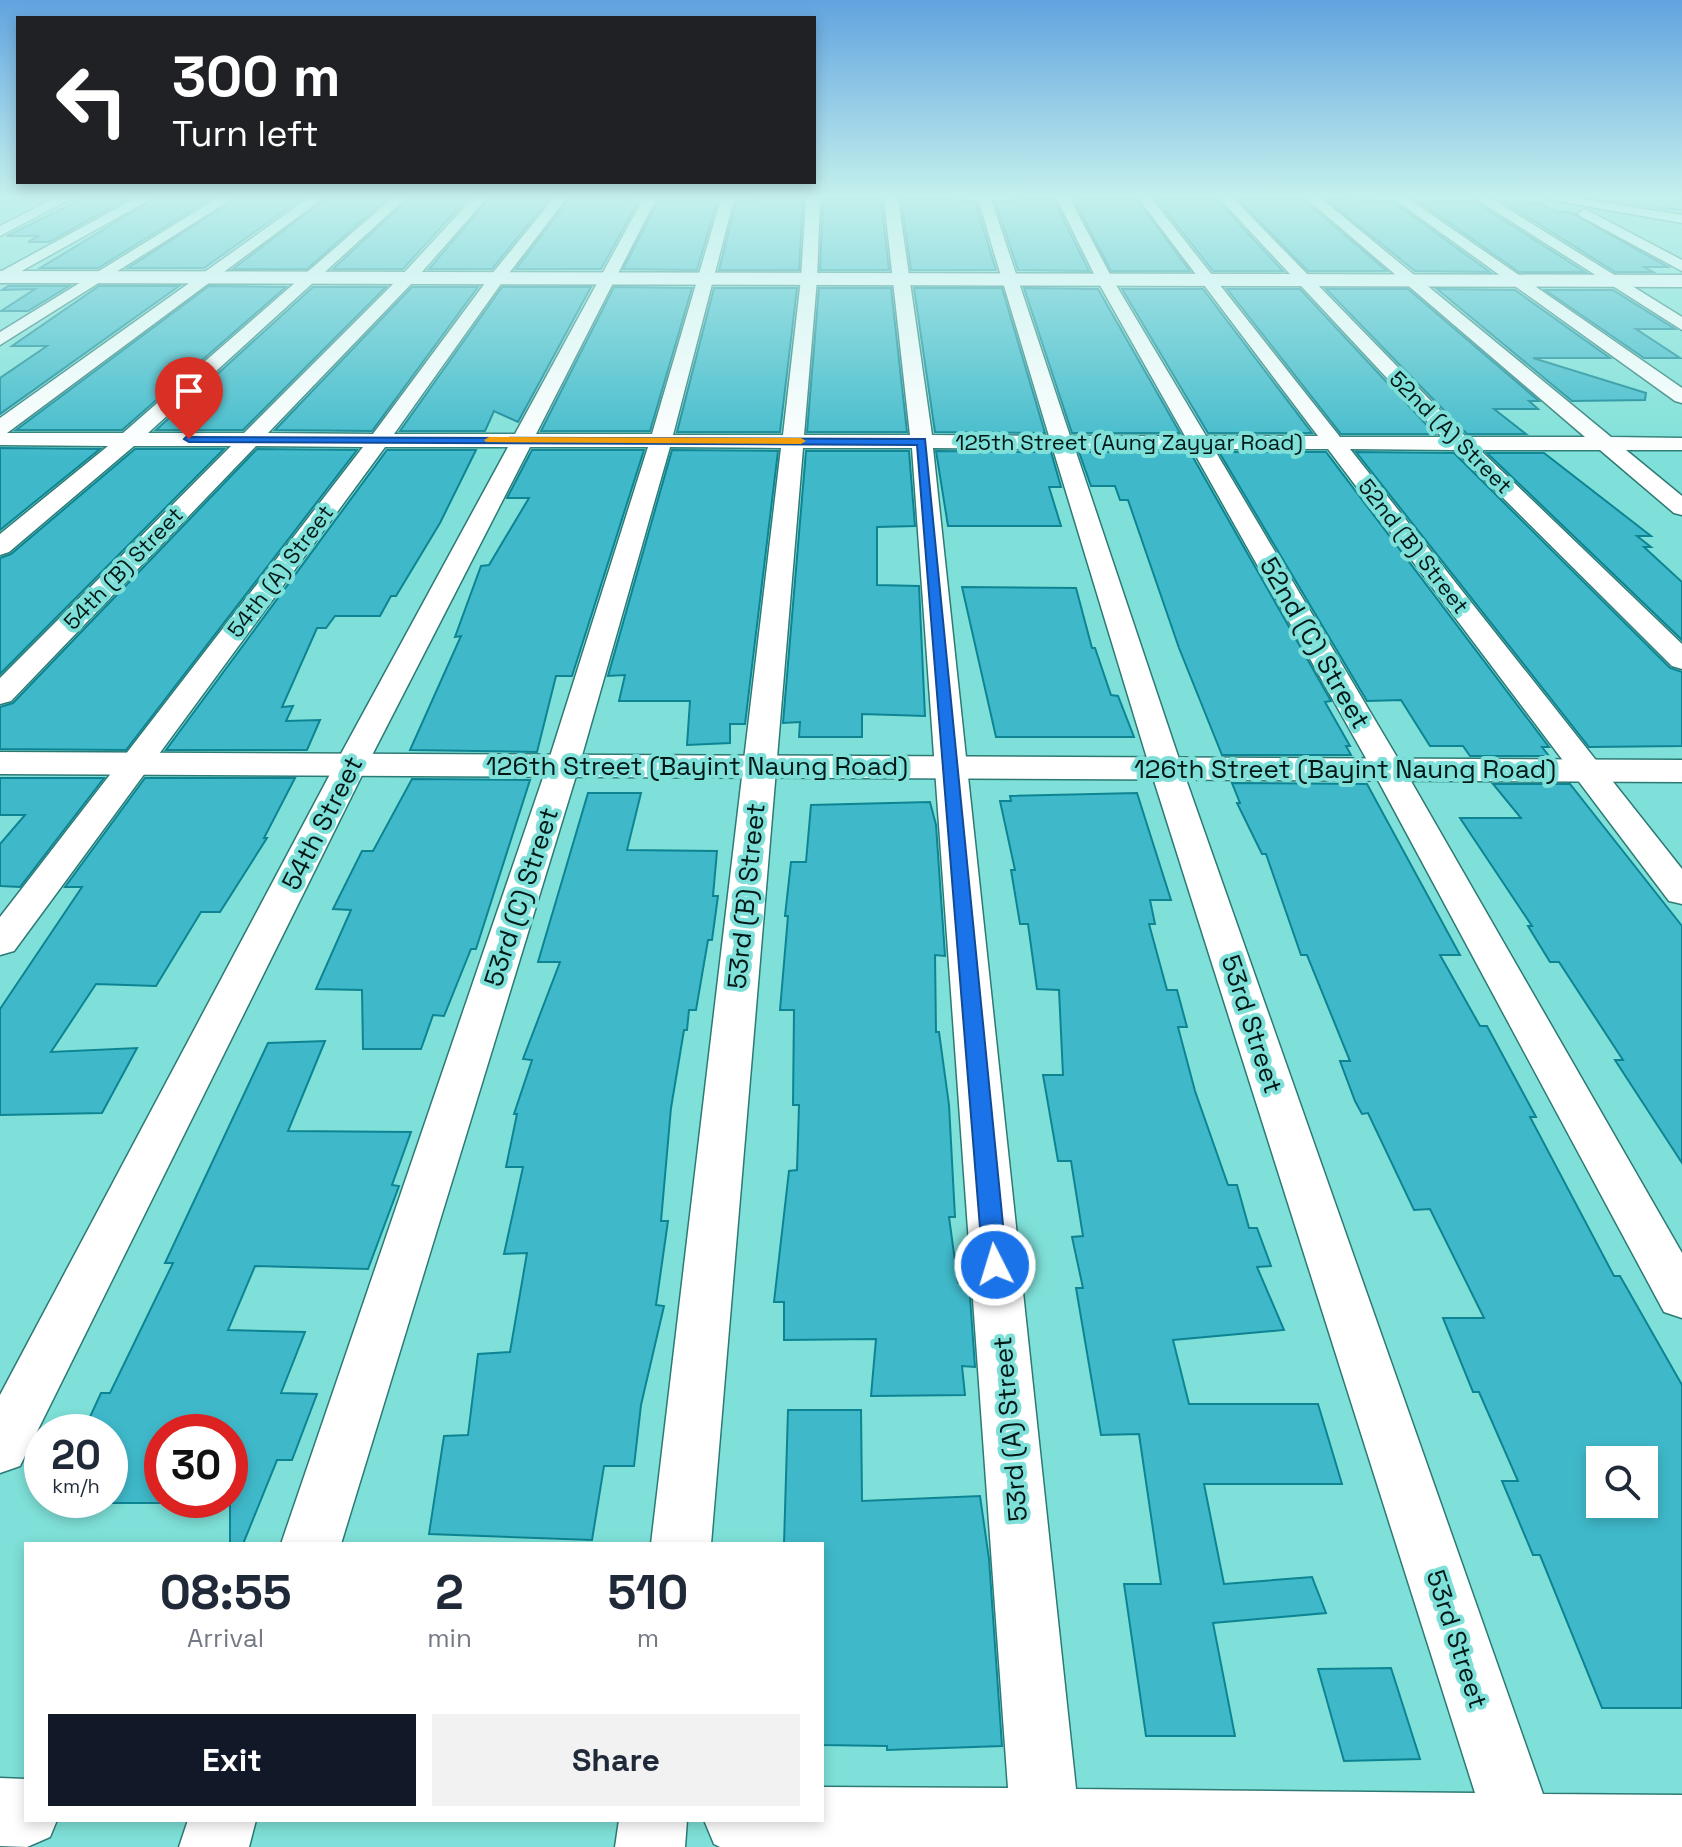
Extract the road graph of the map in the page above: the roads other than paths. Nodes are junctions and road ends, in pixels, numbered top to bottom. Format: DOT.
graph roads {
  1 [pos="85,285"];
  2 [pos="195,285"];
  3 [pos="303,285"];
  4 [pos="401,285"];
  5 [pos="492,285"];
  6 [pos="606,285"];
  7 [pos="704,285"];
  8 [pos="808,285"];
  9 [pos="904,285"];
  10 [pos="1010,285"];
  11 [pos="1108,285"];
  12 [pos="1211,285"];
  13 [pos="1308,285"];
  14 [pos="1416,285"];
  15 [pos="1520,285"];
  16 [pos="1616,285"];
  17 [pos="1682,325"];
  18 [pos="0,340"];
  19 [pos="1682,397"];
  20 [pos="0,428"];
  21 [pos="0,439"];
  22 [pos="129,439"];
  23 [pos="249,439"];
  24 [pos="379,440"];
  25 [pos="524,440"];
  26 [pos="661,441"];
  27 [pos="791,441"];
  28 [pos="922,442"];
  29 [pos="1059,442"];
  30 [pos="1200,442"];
  31 [pos="1334,443"];
  32 [pos="1460,443"];
  33 [pos="1606,444"];
  34 [pos="1682,444"];
  35 [pos="1682,508"];
  36 [pos="0,547"];
  37 [pos="1682,660"];
  38 [pos="0,695"];
  39 [pos="0,763"];
  40 [pos="352,763"];
  41 [pos="134,764"];
  42 [pos="563,766"];
  43 [pos="759,766"];
  44 [pos="951,767"];
  45 [pos="1166,768"];
  46 [pos="1388,769"];
  47 [pos="1588,770"];
  48 [pos="1682,771"];
  49 [pos="1682,893"];
  50 [pos="0,943"];
  51 [pos="1682,1298"];
  52 [pos="0,1449"];
  53 [pos="312,1542"];
  54 [pos="681,1542"];
  55 [pos="0,1812"];
  56 [pos="24,1813"];
  57 [pos="221,1822"];
  58 [pos="653,1822"];
  59 [pos="779,1822"];
  60 [pos="1682,1830"];
  61 [pos="1046,1835"];
  62 [pos="1524,1838"];
  63 [pos="214,1847"];
  64 [pos="650,1847"];
  1 -- 18 [label="street"];
  2 -- 20 [label="street"];
  3 -- 22 [label="street"];
  4 -- 23 [label="street, 54th (B) Street"];
  5 -- 24 [label="street, 54th (A) Street"];
  6 -- 25 [label="street, 54th Street"];
  7 -- 26 [label="street, 53rd (C) Street"];
  8 -- 27 [label="street, 53rd (B) Street"];
  9 -- 28 [label="street, 53rd (A) Street"];
  10 -- 29 [label="street, 53rd Street"];
  11 -- 30 [label="street, 52nd (C) Street"];
  12 -- 31 [label="street, 52nd (B) Street"];
  13 -- 32 [label="street, 52nd (A) Street"];
  14 -- 33 [label="street"];
  15 -- 19 [label="street"];
  16 -- 17 [label="street"];
  21 -- 22 [label="street, 125th Street (Aung Zayyar Road)"];
  22 -- 23 [label="street, 125th Street (Aung Zayyar Road)"];
  22 -- 36 [label="street"];
  23 -- 24 [label="street, 125th Street (Aung Zayyar Road)"];
  23 -- 38 [label="street, 54th (B) Street"];
  24 -- 25 [label="street, 125th Street (Aung Zayyar Road)"];
  24 -- 41 [label="street, 54th (A) Street"];
  25 -- 26 [label="street, 125th Street (Aung Zayyar Road)"];
  25 -- 40 [label="street, 54th Street"];
  26 -- 27 [label="street, 125th Street (Aung Zayyar Road)"];
  26 -- 42 [label="street, 53rd (C) Street"];
  27 -- 28 [label="street, 125th Street (Aung Zayyar Road)"];
  27 -- 43 [label="street, 53rd (B) Street"];
  28 -- 29 [label="street, 125th Street (Aung Zayyar Road)"];
  28 -- 44 [label="street, 53rd (A) Street"];
  29 -- 30 [label="street, 125th Street (Aung Zayyar Road)"];
  29 -- 45 [label="street, 53rd Street"];
  30 -- 31 [label="street, 125th Street (Aung Zayyar Road)"];
  30 -- 46 [label="street, 52nd (C) Street"];
  31 -- 32 [label="street, 125th Street (Aung Zayyar Road)"];
  31 -- 47 [label="street, 52nd (B) Street"];
  32 -- 33 [label="street, 125th Street (Aung Zayyar Road)"];
  32 -- 37 [label="street, 52nd (A) Street"];
  33 -- 34 [label="street, 125th Street (Aung Zayyar Road)"];
  33 -- 35 [label="street"];
  39 -- 41 [label="street, 126th Street (Bayint Naung Road)"];
  40 -- 41 [label="street, 126th Street (Bayint Naung Road)"];
  40 -- 42 [label="street, 126th Street (Bayint Naung Road)"];
  40 -- 52 [label="street, 54th Street"];
  41 -- 50 [label="street, 54th (A) Street"];
  42 -- 43 [label="street, 126th Street (Bayint Naung Road)"];
  42 -- 53 [label="street, 53rd (C) Street"];
  43 -- 44 [label="street, 126th Street (Bayint Naung Road)"];
  43 -- 54 [label="street, 53rd (B) Street"];
  44 -- 45 [label="street, 126th Street (Bayint Naung Road)"];
  44 -- 61 [label="street, 53rd (A) Street"];
  45 -- 46 [label="street, 126th Street (Bayint Naung Road)"];
  45 -- 62 [label="street, 53rd Street"];
  46 -- 47 [label="street, 126th Street (Bayint Naung Road)"];
  46 -- 51 [label="street, 52nd (C) Street"];
  47 -- 48 [label="street, 126th Street (Bayint Naung Road)"];
  47 -- 49 [label="street, 52nd (B) Street"];
  55 -- 56 [label="street"];
  57 -- 63 [label="street"];
  58 -- 64 [label="street"];
  59 -- 61 [label="street"];
  60 -- 62 [label="street"];
  61 -- 62 [label="street"];
}
